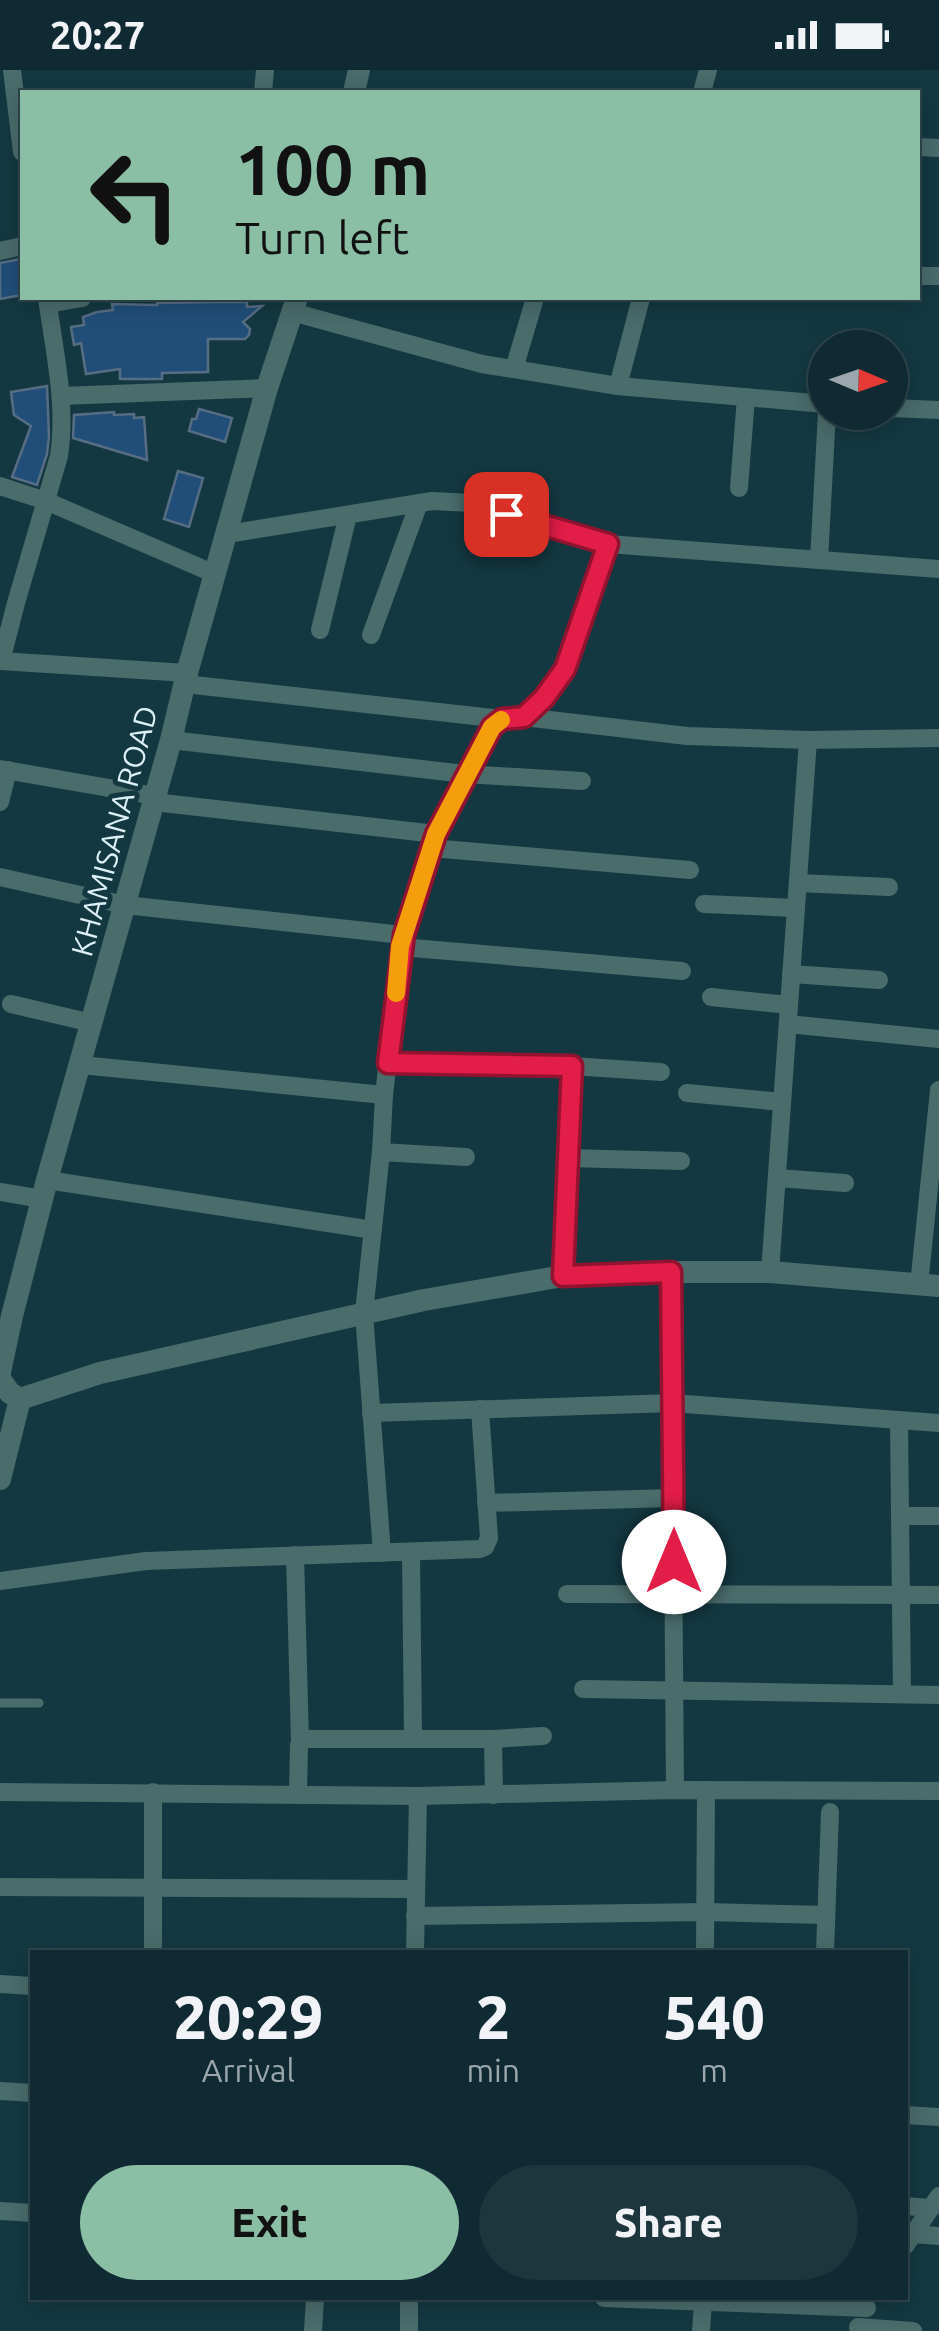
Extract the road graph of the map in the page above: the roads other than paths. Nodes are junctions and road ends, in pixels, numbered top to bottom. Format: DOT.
graph roads {
  1 [pos="9,82"];
  2 [pos="20,141"];
  3 [pos="534,300"];
  4 [pos="640,300"];
  5 [pos="47,301"];
  6 [pos="295,305"];
  7 [pos="514,369"];
  8 [pos="618,386"];
  9 [pos="267,388"];
  10 [pos="61,396"];
  11 [pos="746,397"];
  12 [pos="808,402"];
  13 [pos="908,409"];
  14 [pos="939,410"];
  15 [pos="827,430"];
  16 [pos="0,486"];
  17 [pos="739,488"];
  18 [pos="46,501"];
  19 [pos="420,504"];
  20 [pos="348,515"];
  21 [pos="227,534"];
  22 [pos="608,544"];
  23 [pos="819,560"];
  24 [pos="939,568"];
  25 [pos="215,574"];
  26 [pos="8,601"];
  27 [pos="320,630"];
  28 [pos="372,636"];
  29 [pos="1,661"];
  30 [pos="186,678"];
  31 [pos="524,717"];
  32 [pos="502,719"];
  33 [pos="939,738"];
  34 [pos="172,740"];
  35 [pos="808,740"];
  36 [pos="4,769"];
  37 [pos="466,774"];
  38 [pos="582,782"];
  39 [pos="155,799"];
  40 [pos="0,802"];
  41 [pos="434,841"];
  42 [pos="690,870"];
  43 [pos="0,877"];
  44 [pos="798,883"];
  45 [pos="889,887"];
  46 [pos="704,904"];
  47 [pos="125,905"];
  48 [pos="796,908"];
  49 [pos="402,941"];
  50 [pos="682,971"];
  51 [pos="792,974"];
  52 [pos="879,980"];
  53 [pos="711,996"];
  54 [pos="11,1004"];
  55 [pos="789,1015"];
  56 [pos="92,1023"];
  57 [pos="939,1039"];
  58 [pos="388,1063"];
  59 [pos="80,1066"];
  60 [pos="572,1066"];
  61 [pos="661,1072"];
  62 [pos="939,1090"];
  63 [pos="687,1093"];
  64 [pos="384,1095"];
  65 [pos="782,1102"];
  66 [pos="381,1152"];
  67 [pos="936,1155"];
  68 [pos="466,1157"];
  69 [pos="568,1158"];
  70 [pos="680,1160"];
  71 [pos="777,1178"];
  72 [pos="846,1183"];
  73 [pos="45,1190"];
  74 [pos="0,1192"];
  75 [pos="373,1230"];
  76 [pos="671,1272"];
  77 [pos="770,1272"];
  78 [pos="563,1276"];
  79 [pos="929,1286"];
  80 [pos="364,1313"];
  81 [pos="6,1315"];
  82 [pos="7,1389"];
  83 [pos="672,1403"];
  84 [pos="480,1410"];
  85 [pos="372,1413"];
  86 [pos="899,1420"];
  87 [pos="939,1423"];
  88 [pos="0,1479"];
  89 [pos="673,1498"];
  90 [pos="486,1503"];
  91 [pos="900,1516"];
  92 [pos="939,1516"];
  93 [pos="411,1552"];
  94 [pos="382,1553"];
  95 [pos="295,1555"];
  96 [pos="0,1580"];
  97 [pos="674,1593"];
  98 [pos="567,1594"];
  99 [pos="939,1594"];
  100 [pos="901,1595"];
  101 [pos="583,1689"];
  102 [pos="675,1689"];
  103 [pos="902,1694"];
  104 [pos="939,1695"];
  105 [pos="0,1704"];
  106 [pos="39,1704"];
  107 [pos="543,1736"];
  108 [pos="413,1739"];
  109 [pos="493,1739"];
  110 [pos="300,1742"];
  111 [pos="675,1790"];
  112 [pos="706,1790"];
  113 [pos="939,1791"];
  114 [pos="0,1792"];
  115 [pos="153,1792"];
  116 [pos="298,1793"];
  117 [pos="494,1795"];
  118 [pos="418,1796"];
  119 [pos="830,1812"];
  120 [pos="0,1887"];
  121 [pos="152,1887"];
  122 [pos="416,1889"];
  123 [pos="706,1912"];
  124 [pos="826,1915"];
  125 [pos="416,1916"];
  126 [pos="152,1950"];
  127 [pos="415,1950"];
  128 [pos="705,1950"];
  129 [pos="824,1950"];
  130 [pos="0,1984"];
  131 [pos="30,1986"];
  132 [pos="0,2091"];
  133 [pos="30,2092"];
  134 [pos="908,2115"];
  135 [pos="939,2116"];
  136 [pos="935,2202"];
  137 [pos="908,2206"];
  138 [pos="0,2211"];
  139 [pos="30,2213"];
  140 [pos="939,2236"];
  141 [pos="909,2240"];
  142 [pos="315,2300"];
  143 [pos="409,2300"];
  144 [pos="668,2300"];
  145 [pos="744,2300"];
  146 [pos="702,2302"];
  147 [pos="813,2302"];
  148 [pos="870,2303"];
  149 [pos="857,2329"];
  150 [pos="314,2331"];
  151 [pos="409,2331"];
  152 [pos="702,2331"];
  153 [pos="913,2331"];
  1 -- 2 [label="street"];
  3 -- 7 [label="street"];
  4 -- 8 [label="street"];
  5 -- 10 [label="street"];
  6 -- 7 [label="street"];
  6 -- 9 [label="street, KHAMISANA ROAD"];
  7 -- 8 [label="street"];
  8 -- 11 [label="street"];
  9 -- 10 [label="street"];
  9 -- 21 [label="street, KHAMISANA ROAD"];
  10 -- 18 [label="street"];
  11 -- 12 [label="street"];
  11 -- 17 [label="street"];
  13 -- 14 [label="street"];
  15 -- 23 [label="street"];
  16 -- 18 [label="street"];
  18 -- 25 [label="street"];
  18 -- 26 [label="street"];
  19 -- 20 [label="street"];
  19 -- 22 [label="street"];
  19 -- 28 [label="street"];
  20 -- 21 [label="street"];
  20 -- 27 [label="street"];
  21 -- 25 [label="street, KHAMISANA ROAD"];
  22 -- 23 [label="street"];
  22 -- 31 [label="street"];
  23 -- 24 [label="street"];
  25 -- 30 [label="street, KHAMISANA ROAD"];
  26 -- 29 [label="street"];
  29 -- 30 [label="street"];
  30 -- 32 [label="street"];
  30 -- 34 [label="street, KHAMISANA ROAD"];
  31 -- 32 [label="street"];
  31 -- 35 [label="street"];
  32 -- 37 [label="street"];
  33 -- 35 [label="street"];
  34 -- 37 [label="street"];
  34 -- 39 [label="street, KHAMISANA ROAD"];
  35 -- 44 [label="street"];
  36 -- 39 [label="street"];
  36 -- 40 [label="street"];
  37 -- 38 [label="street"];
  37 -- 41 [label="street"];
  39 -- 41 [label="street"];
  39 -- 47 [label="street, KHAMISANA ROAD"];
  41 -- 42 [label="street"];
  41 -- 49 [label="street"];
  43 -- 47 [label="street"];
  44 -- 45 [label="street"];
  44 -- 48 [label="street"];
  46 -- 48 [label="street"];
  47 -- 49 [label="street"];
  47 -- 56 [label="street, KHAMISANA ROAD"];
  48 -- 51 [label="street"];
  49 -- 50 [label="street"];
  49 -- 58 [label="street"];
  51 -- 52 [label="street"];
  51 -- 55 [label="street"];
  53 -- 55 [label="street"];
  54 -- 56 [label="street"];
  55 -- 57 [label="street"];
  55 -- 65 [label="street"];
  56 -- 59 [label="street, KHAMISANA ROAD"];
  58 -- 60 [label="street"];
  58 -- 64 [label="street"];
  59 -- 64 [label="street"];
  59 -- 73 [label="street, KHAMISANA ROAD"];
  60 -- 61 [label="street"];
  60 -- 69 [label="street"];
  62 -- 67 [label="street"];
  63 -- 65 [label="street"];
  64 -- 66 [label="street"];
  65 -- 71 [label="street"];
  66 -- 68 [label="street"];
  66 -- 75 [label="street"];
  67 -- 79 [label="street"];
  69 -- 70 [label="street"];
  69 -- 78 [label="street"];
  71 -- 72 [label="street"];
  71 -- 77 [label="street"];
  73 -- 74 [label="street"];
  73 -- 75 [label="street"];
  73 -- 81 [label="street, KHAMISANA ROAD"];
  75 -- 80 [label="street"];
  76 -- 77 [label="street"];
  76 -- 78 [label="street"];
  76 -- 83 [label="street"];
  77 -- 79 [label="street"];
  78 -- 80 [label="street"];
  80 -- 82 [label="street"];
  80 -- 85 [label="street"];
  81 -- 82 [label="street, KHAMISANA ROAD"];
  82 -- 88 [label="street, KHAMISANA ROAD"];
  83 -- 84 [label="street"];
  83 -- 86 [label="street"];
  83 -- 89 [label="street"];
  84 -- 85 [label="street"];
  84 -- 90 [label="street"];
  85 -- 94 [label="street"];
  86 -- 87 [label="street"];
  86 -- 91 [label="street"];
  89 -- 90 [label="street"];
  89 -- 97 [label="street"];
  90 -- 93 [label="street"];
  91 -- 92 [label="street"];
  91 -- 100 [label="street"];
  93 -- 94 [label="street"];
  93 -- 108 [label="street"];
  94 -- 95 [label="street"];
  95 -- 96 [label="street"];
  95 -- 110 [label="street"];
  97 -- 98 [label="street"];
  97 -- 100 [label="street"];
  97 -- 102 [label="street"];
  99 -- 100 [label="street"];
  100 -- 103 [label="street"];
  101 -- 102 [label="street"];
  102 -- 103 [label="street"];
  102 -- 111 [label="street"];
  103 -- 104 [label="street"];
  105 -- 106 [label="lane"];
  107 -- 109 [label="street"];
  108 -- 109 [label="street"];
  108 -- 110 [label="street"];
  109 -- 117 [label="street"];
  110 -- 116 [label="street"];
  111 -- 112 [label="street"];
  111 -- 117 [label="street"];
  112 -- 113 [label="street"];
  112 -- 123 [label="street"];
  114 -- 115 [label="street"];
  115 -- 116 [label="street"];
  115 -- 121 [label="street"];
  116 -- 118 [label="street"];
  117 -- 118 [label="street"];
  118 -- 122 [label="street"];
  119 -- 124 [label="street"];
  120 -- 121 [label="street"];
  121 -- 122 [label="street"];
  121 -- 126 [label="street"];
  122 -- 125 [label="street"];
  123 -- 124 [label="street"];
  123 -- 125 [label="street"];
  123 -- 128 [label="street"];
  124 -- 129 [label="street"];
  125 -- 127 [label="street"];
  130 -- 131 [label="street"];
  132 -- 133 [label="street"];
  134 -- 135 [label="street"];
  136 -- 137 [label="street"];
  136 -- 141 [label="street"];
  138 -- 139 [label="street"];
  140 -- 141 [label="street"];
  142 -- 150 [label="street"];
  143 -- 151 [label="street"];
  144 -- 146 [label="street"];
  145 -- 146 [label="street"];
  145 -- 147 [label="street"];
  146 -- 152 [label="street"];
  147 -- 148 [label="street"];
  148 -- 149 [label="street"];
  149 -- 153 [label="street"];
}
